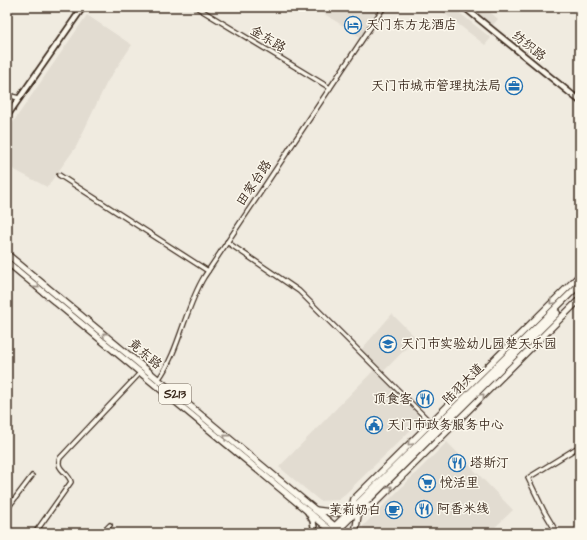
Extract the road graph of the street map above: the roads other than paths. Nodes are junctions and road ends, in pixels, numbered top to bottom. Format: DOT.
graph roads {
  1 [pos="83,7"];
  2 [pos="196,7"];
  3 [pos="384,7"];
  4 [pos="464,7"];
  5 [pos="330,88"];
  6 [pos="7,95"];
  7 [pos="19,98"];
  8 [pos="580,101"];
  9 [pos="7,116"];
  10 [pos="59,175"];
  11 [pos="227,242"];
  12 [pos="7,254"];
  13 [pos="7,262"];
  14 [pos="208,271"];
  15 [pos="580,275"];
  16 [pos="580,284"];
  17 [pos="580,290"];
  18 [pos="580,299"];
  19 [pos="143,371"];
  20 [pos="158,380"];
  21 [pos="431,423"];
  22 [pos="580,446"];
  23 [pos="32,476"];
  24 [pos="7,509"];
  25 [pos="310,510"];
  26 [pos="351,510"];
  27 [pos="359,510"];
  28 [pos="110,526"];
  29 [pos="335,531"];
  30 [pos="35,533"];
  31 [pos="102,533"];
  32 [pos="315,533"];
  33 [pos="355,533"];
  34 [pos="557,533"];
  1 -- 7 [label="street"];
  2 -- 5 [label="street, 金东路"];
  3 -- 5 [label="street, 田家台路"];
  4 -- 8 [label="street, 纺织路"];
  5 -- 11 [label="street, 田家台路"];
  6 -- 7 [label="street"];
  7 -- 9 [label="street"];
  10 -- 14 [label="street"];
  11 -- 14 [label="street, 田家台路"];
  11 -- 21 [label="street"];
  19 -- 12 [label="main road, 竟东路 / S213, one-way"];
  13 -- 19 [label="main road, 竟东路 / S213, one-way"];
  14 -- 20 [label="street, 田家台路"];
  15 -- 21 [label="main road, one-way"];
  16 -- 26 [label="main road, 陆羽大道"];
  17 -- 27 [label="main road, 陆羽大道"];
  27 -- 18 [label="main road, one-way"];
  19 -- 20 [label="main road, 竟东路 / S213"];
  19 -- 25 [label="main road, 竟东路 / S213"];
  19 -- 30 [label="street"];
  25 -- 20 [label="main road, 竟东路 / S213, one-way"];
  21 -- 26 [label="main road, one-way"];
  22 -- 34 [label="street"];
  23 -- 24 [label="street"];
  25 -- 26 [label="main road"];
  25 -- 29 [label="main road, 竟东路 / S213"];
  25 -- 32 [label="main road"];
  26 -- 29 [label="main road, 陆羽大道"];
  27 -- 29 [label="main road, 陆羽大道"];
  27 -- 33 [label="main road"];
  28 -- 31 [label="street"];
}
